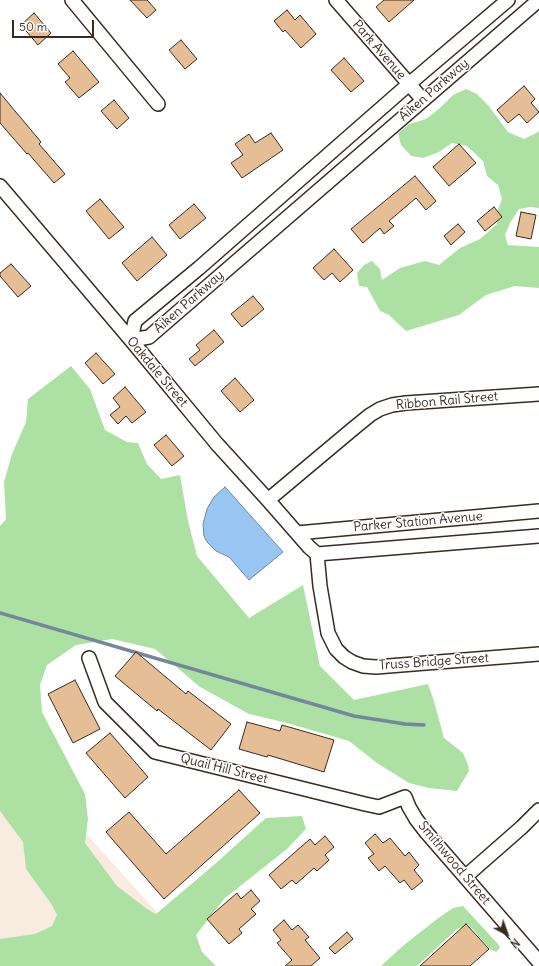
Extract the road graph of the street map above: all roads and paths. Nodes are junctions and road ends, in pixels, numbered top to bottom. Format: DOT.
graph roads {
  1 [pos="72,0"];
  2 [pos="336,0"];
  3 [pos="508,0"];
  4 [pos="539,0"];
  5 [pos="409,84"];
  6 [pos="423,100"];
  7 [pos="158,104"];
  8 [pos="0,186"];
  9 [pos="131,340"];
  10 [pos="539,396"];
  11 [pos="268,500"];
  12 [pos="539,511"];
  13 [pos="297,533"];
  14 [pos="539,536"];
  15 [pos="317,554"];
  16 [pos="539,654"];
  17 [pos="89,658"];
  18 [pos="405,797"];
  19 [pos="539,810"];
  20 [pos="465,877"];
  21 [pos="539,962"];
  1 -- 7 [label="street"];
  2 -- 5 [label="street, Park Avenue"];
  3 -- 5 [label="street, Aiken Parkway"];
  4 -- 6 [label="street, Aiken Parkway"];
  5 -- 6 [label="street, Park Avenue"];
  5 -- 9 [label="street, Aiken Parkway"];
  6 -- 9 [label="street, Aiken Parkway"];
  8 -- 9 [label="street, Oakdale Street"];
  9 -- 11 [label="street, Oakdale Street"];
  10 -- 11 [label="street, Ribbon Rail Street"];
  11 -- 13 [label="street, Oakdale Street"];
  12 -- 13 [label="street, Parker Station Avenue"];
  13 -- 15 [label="street, Oakdale Street"];
  14 -- 15 [label="street, Parker Station Avenue"];
  15 -- 16 [label="street, Truss Bridge Street"];
  17 -- 18 [label="street, Quail Hill Street"];
  18 -- 20 [label="street, Smithwood Street"];
  19 -- 20 [label="street"];
  20 -- 21 [label="street, Smithwood Street"];
}
